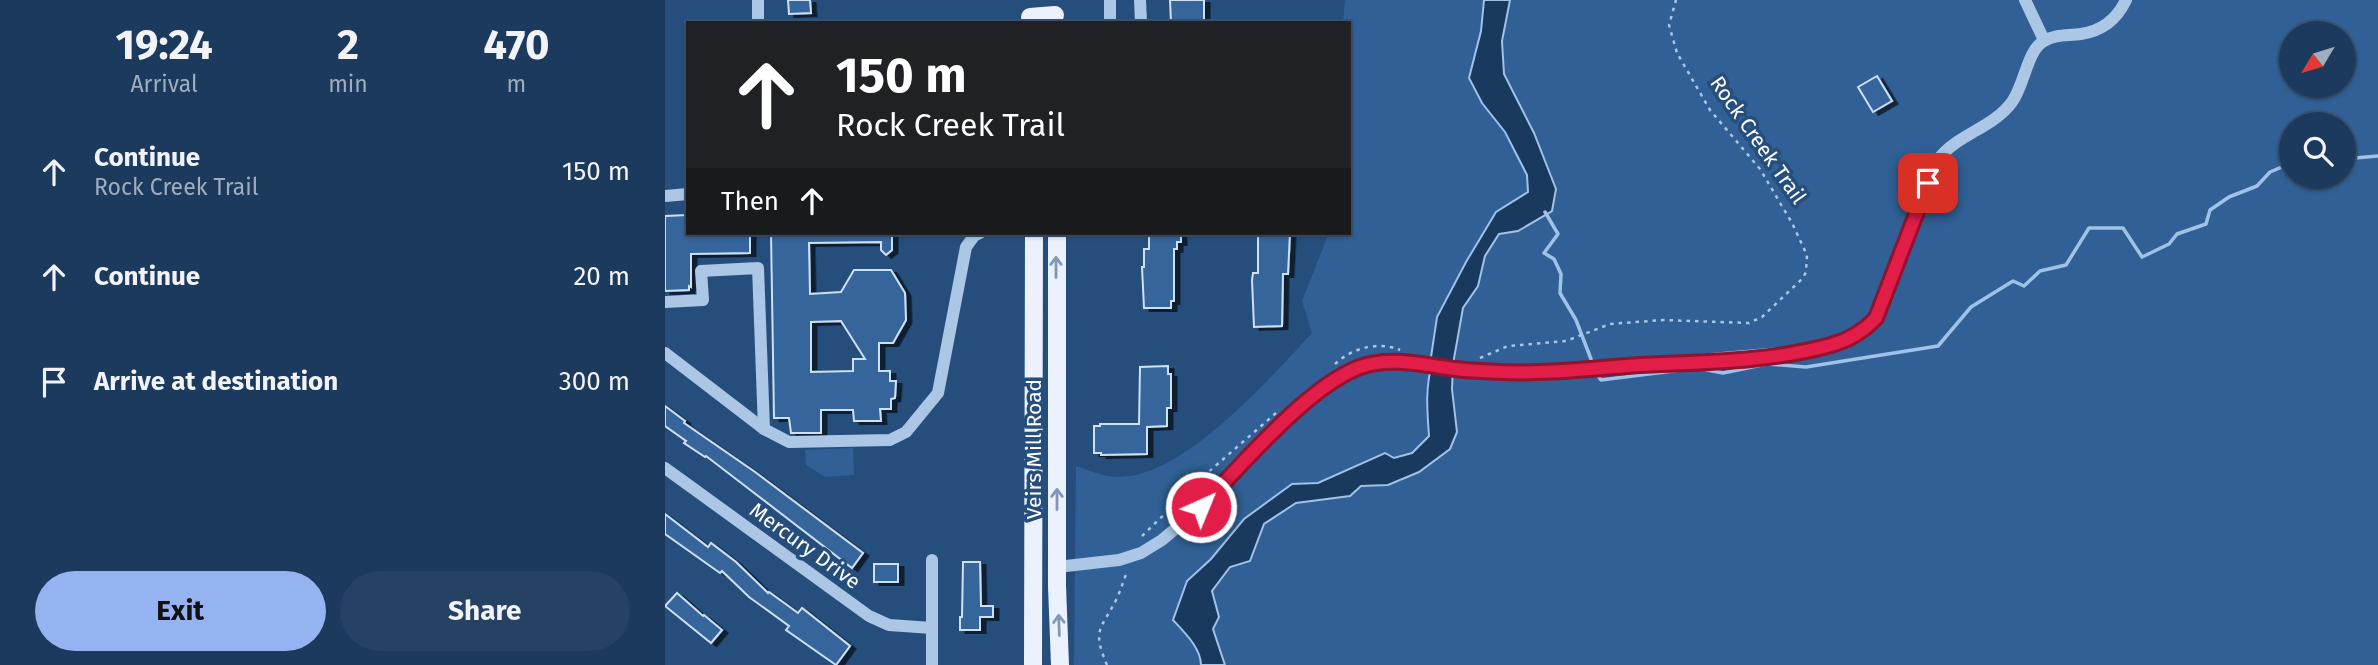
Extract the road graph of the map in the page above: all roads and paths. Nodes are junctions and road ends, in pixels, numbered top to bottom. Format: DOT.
graph roads {
  1 [pos="758,0"];
  2 [pos="1110,0"];
  3 [pos="1140,0"];
  4 [pos="1676,0"];
  5 [pos="2025,0"];
  6 [pos="2126,0"];
  7 [pos="1030,13"];
  8 [pos="1054,13"];
  9 [pos="758,21"];
  10 [pos="1110,21"];
  11 [pos="1141,21"];
  12 [pos="2044,40"];
  13 [pos="686,194"];
  14 [pos="665,196"];
  15 [pos="978,235"];
  16 [pos="1034,235"];
  17 [pos="1057,235"];
  18 [pos="665,302"];
  19 [pos="665,353"];
  20 [pos="1459,369"];
  21 [pos="764,429"];
  22 [pos="665,468"];
  23 [pos="932,560"];
  24 [pos="1057,567"];
  25 [pos="1033,586"];
  26 [pos="1058,586"];
  27 [pos="932,628"];
  28 [pos="932,665"];
  29 [pos="1033,665"];
  30 [pos="1060,665"];
  1 -- 9 [label="street"];
  2 -- 10 [label="street"];
  3 -- 11 [label="street"];
  4 -- 20 [label="path, Rock Creek Trail"];
  5 -- 12 [label="street"];
  6 -- 12 [label="street"];
  7 -- 8 [label="main road"];
  12 -- 20 [label="street"];
  13 -- 14 [label="street"];
  15 -- 21 [label="street"];
  16 -- 25 [label="main road, Veirs Mill Road"];
  24 -- 17 [label="main road, Veirs Mill Road, one-way"];
  18 -- 21 [label="street"];
  19 -- 21 [label="street"];
  20 -- 24 [label="street"];
  22 -- 27 [label="street, Mercury Drive"];
  23 -- 27 [label="street"];
  24 -- 26 [label="main road, Veirs Mill Road"];
  25 -- 26 [label="main road"];
  25 -- 29 [label="main road, Veirs Mill Road"];
  30 -- 26 [label="main road, Veirs Mill Road, one-way"];
  27 -- 28 [label="street"];
}
